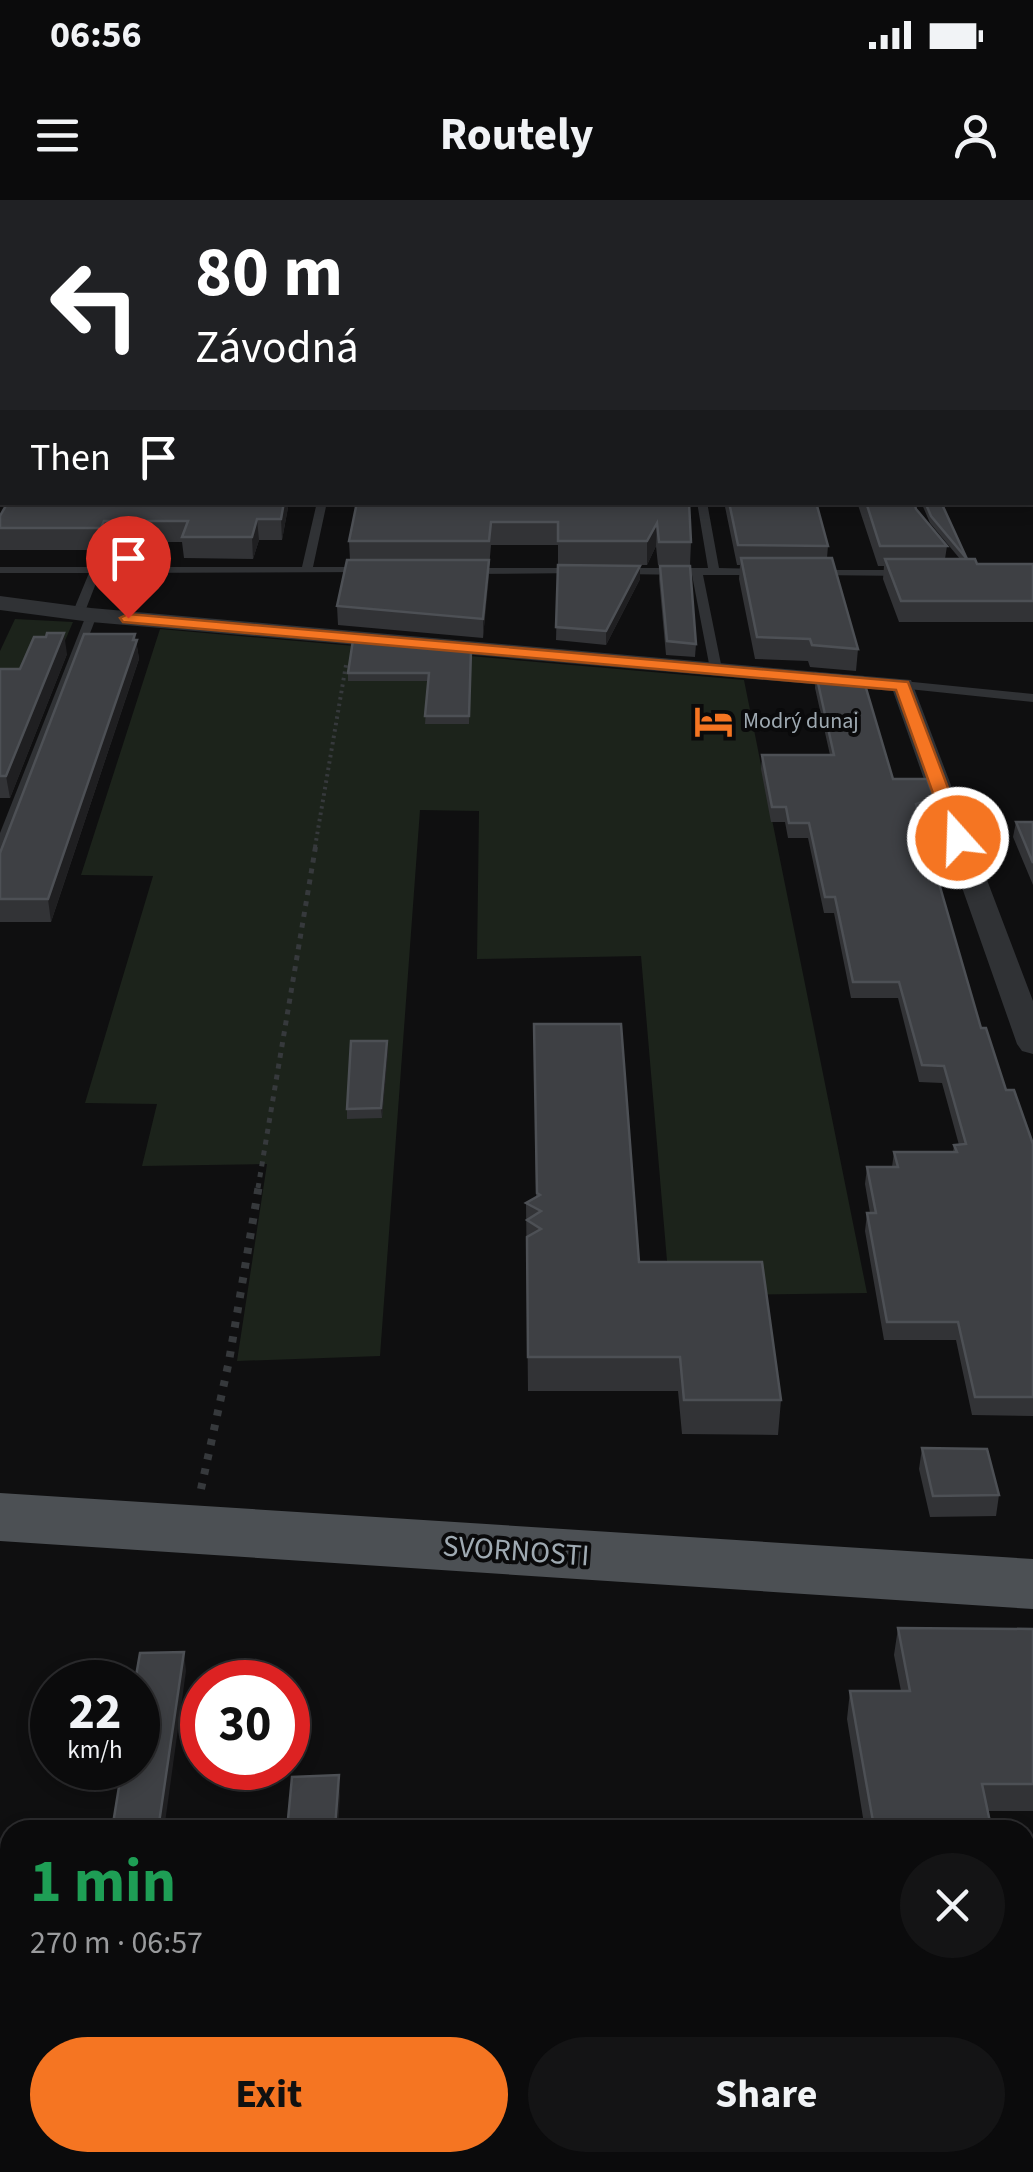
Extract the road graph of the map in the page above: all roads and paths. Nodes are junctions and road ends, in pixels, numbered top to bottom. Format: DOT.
graph roads {
  1 [pos="321,505"];
  2 [pos="703,505"];
  3 [pos="0,570"];
  4 [pos="96,570"];
  5 [pos="307,570"];
  6 [pos="385,570"];
  7 [pos="463,570"];
  8 [pos="697,572"];
  9 [pos="714,572"];
  10 [pos="771,572"];
  11 [pos="809,572"];
  12 [pos="922,573"];
  13 [pos="0,603"];
  14 [pos="85,615"];
  15 [pos="350,638"];
  16 [pos="716,670"];
  17 [pos="902,686"];
  18 [pos="1033,698"];
  19 [pos="0,852"];
  20 [pos="1033,1044"];
  21 [pos="0,1517"];
  22 [pos="193,1530"];
  23 [pos="1033,1584"];
  1 -- 5 [label="lane"];
  2 -- 9 [label="lane"];
  3 -- 4 [label="lane"];
  4 -- 5 [label="lane"];
  4 -- 14 [label="lane"];
  5 -- 6 [label="lane"];
  7 -- 8 [label="lane"];
  8 -- 9 [label="lane"];
  8 -- 16 [label="lane"];
  9 -- 10 [label="lane"];
  11 -- 12 [label="lane"];
  13 -- 14 [label="street"];
  14 -- 15 [label="street"];
  14 -- 19 [label="lane"];
  15 -- 16 [label="street"];
  15 -- 22 [label="path"];
  16 -- 17 [label="street"];
  17 -- 18 [label="lane"];
  17 -- 20 [label="street"];
  21 -- 22 [label="main road, SVORNOSTI"];
  22 -- 23 [label="main road, SVORNOSTI"];
}
